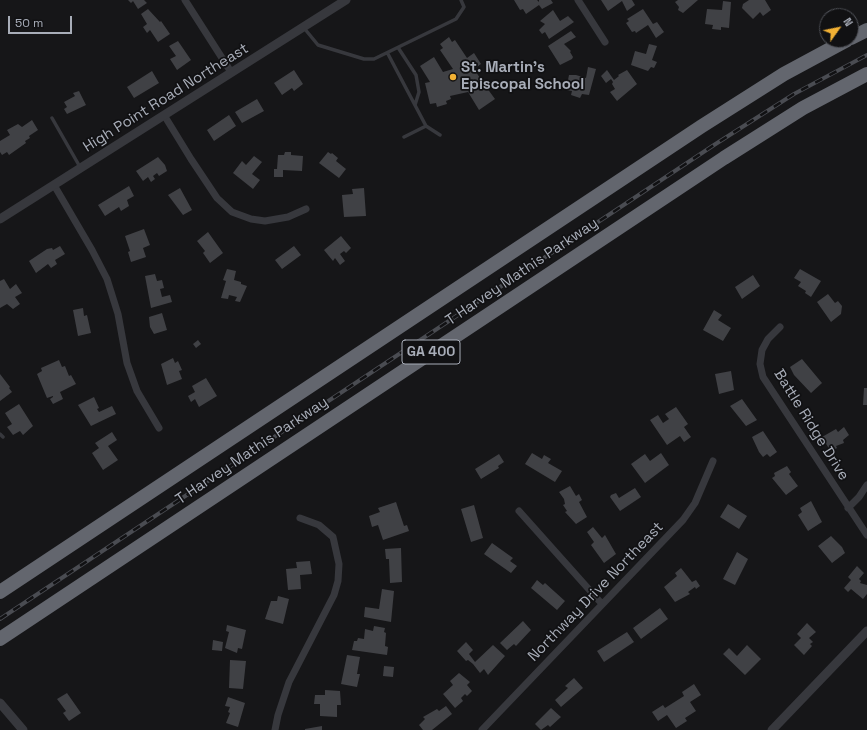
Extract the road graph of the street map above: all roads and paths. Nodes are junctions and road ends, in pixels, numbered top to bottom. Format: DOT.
graph roads {
  1 [pos="186,0"];
  2 [pos="346,0"];
  3 [pos="461,0"];
  4 [pos="578,0"];
  5 [pos="304,28"];
  6 [pos="605,42"];
  7 [pos="832,48"];
  8 [pos="399,49"];
  9 [pos="388,54"];
  10 [pos="232,72"];
  11 [pos="867,74"];
  12 [pos="415,105"];
  13 [pos="164,115"];
  14 [pos="52,118"];
  15 [pos="426,126"];
  16 [pos="440,136"];
  17 [pos="404,137"];
  18 [pos="80,168"];
  19 [pos="54,185"];
  20 [pos="306,209"];
  21 [pos="0,219"];
  22 [pos="780,327"];
  23 [pos="159,428"];
  24 [pos="0,434"];
  25 [pos="3,437"];
  26 [pos="713,461"];
  27 [pos="867,485"];
  28 [pos="848,508"];
  29 [pos="519,511"];
  30 [pos="300,518"];
  31 [pos="867,535"];
  32 [pos="0,592"];
  33 [pos="602,604"];
  34 [pos="867,631"];
  35 [pos="0,639"];
  36 [pos="0,703"];
  37 [pos="23,730"];
  38 [pos="275,730"];
  39 [pos="482,730"];
  40 [pos="772,730"];
  1 -- 10 [label="street"];
  2 -- 5 [label="street, High Point Road Northeast"];
  3 -- 8 [label="lane"];
  4 -- 6 [label="street"];
  5 -- 9 [label="lane"];
  5 -- 10 [label="street, High Point Road Northeast"];
  7 -- 32 [label="highway, T Harvey Mathis Parkway / GA 400"];
  8 -- 9 [label="lane"];
  8 -- 12 [label="lane"];
  9 -- 12 [label="lane"];
  10 -- 13 [label="street, High Point Road Northeast"];
  11 -- 35 [label="highway, T Harvey Mathis Parkway / GA 400"];
  12 -- 15 [label="lane"];
  13 -- 18 [label="street, High Point Road Northeast"];
  13 -- 20 [label="street"];
  14 -- 18 [label="lane"];
  15 -- 16 [label="lane"];
  15 -- 17 [label="lane"];
  18 -- 19 [label="street, High Point Road Northeast"];
  19 -- 21 [label="street, High Point Road Northeast"];
  19 -- 23 [label="street"];
  22 -- 28 [label="street, Battle Ridge Drive"];
  24 -- 25 [label="lane"];
  26 -- 33 [label="street, Northway Drive Northeast"];
  27 -- 28 [label="street"];
  28 -- 31 [label="street, Battle Ridge Drive"];
  29 -- 33 [label="street"];
  30 -- 38 [label="street"];
  33 -- 39 [label="street, Northway Drive Northeast"];
  34 -- 40 [label="street"];
  36 -- 37 [label="street"];
}
